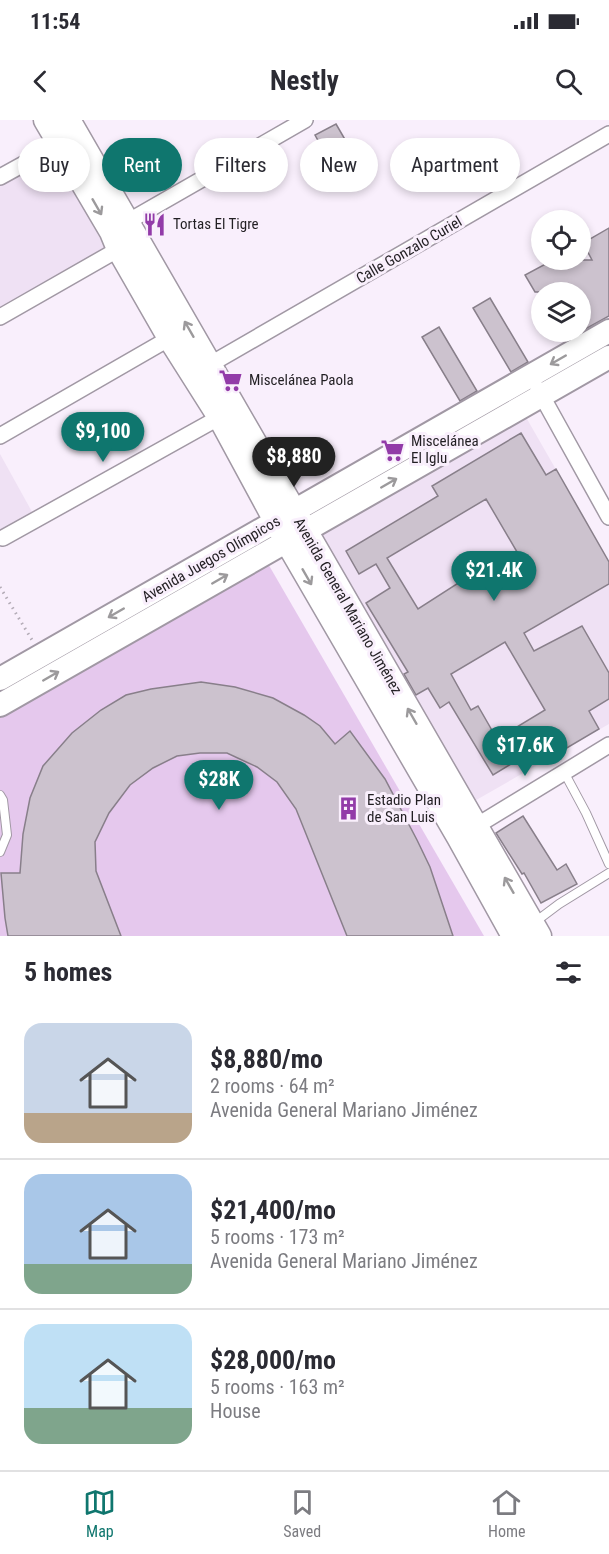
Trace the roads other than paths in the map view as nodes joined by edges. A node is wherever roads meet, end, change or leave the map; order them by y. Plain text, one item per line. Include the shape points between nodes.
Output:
1 (46, 120) edge
2 (68, 120) edge
3 (305, 120) edge
4 (609, 134) edge
5 (56, 138) edge
6 (18, 167) edge
7 (0, 177) edge
8 (90, 190) edge
9 (119, 234) junction
10 (0, 317) edge
11 (609, 331) edge
12 (170, 338) junction
13 (609, 357) edge
14 (210, 365) junction
15 (536, 386) junction
16 (220, 417) junction
17 (0, 436) edge
18 (609, 517) edge
19 (291, 526) junction
20 (3, 538) dead end
21 (0, 680) edge
22 (0, 705) edge
23 (609, 745) edge
24 (564, 772) junction
25 (0, 795) edge
26 (467, 832) junction
27 (0, 852) edge
28 (609, 864) edge
29 (609, 873) edge
30 (528, 932) edge

1 - 5 main road, Avenida General Mariano Jiménez
2 - 9 main road, Avenida General Mariano Jiménez
3 - 9 street
4 - 14 street, Calle Gonzalo Curiel
6 - 7 street
8 -> 9 main road, Avenida General Mariano Jiménez
9 - 10 street
9 - 12 main road, Avenida General Mariano Jiménez
14 -> 9 main road, Avenida General Mariano Jiménez
11 -> 15 street, Avenida Juegos Olímpicos
12 - 16 main road, Avenida General Mariano Jiménez
12 - 17 street
13 - 15 street, Avenida Juegos Olímpicos
14 - 19 main road, Avenida General Mariano Jiménez
15 - 18 street
15 - 19 street, Avenida Juegos Olímpicos
16 - 19 main road, Avenida General Mariano Jiménez
16 - 20 street
19 -> 21 street, Avenida Juegos Olímpicos
22 -> 19 street, Avenida Juegos Olímpicos
19 - 26 main road, Avenida General Mariano Jiménez
23 - 24 street
24 - 26 street
24 - 28 lane
25 - 27 lane via 7,835
26 - 30 main road, Avenida General Mariano Jiménez
29 - 30 lane via 560,904

